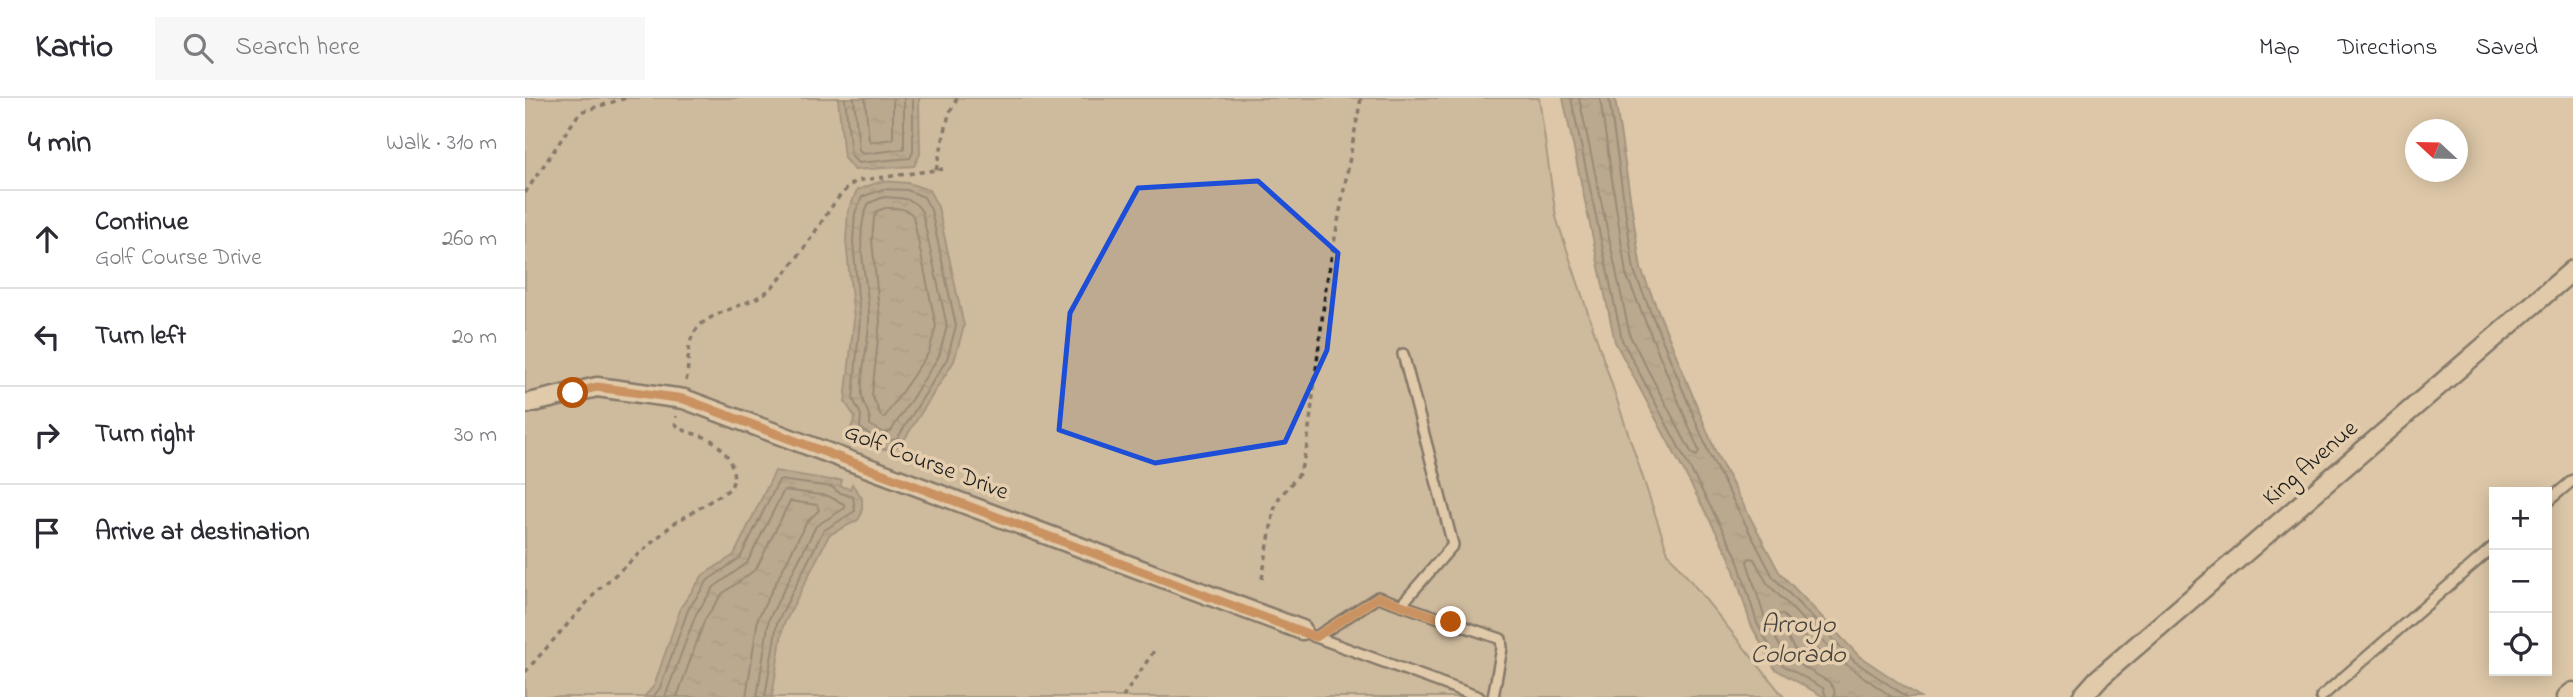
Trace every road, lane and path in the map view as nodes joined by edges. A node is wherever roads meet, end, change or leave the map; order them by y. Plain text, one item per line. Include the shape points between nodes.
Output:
1 (626, 98) edge
2 (957, 98) edge
3 (1361, 98) edge
4 (943, 169) dead end
5 (936, 170) junction
6 (525, 192) edge
7 (2573, 270) edge
8 (1403, 354) dead end
9 (681, 398) junction
10 (525, 404) edge
11 (2573, 480) edge
12 (2552, 498) edge
13 (2489, 550) edge
14 (1262, 579) dead end
15 (1401, 605) junction
16 (1309, 634) junction
17 (1156, 648) dead end
18 (525, 672) edge
19 (2573, 692) edge
20 (1123, 697) edge
21 (1479, 697) edge
22 (1493, 697) edge
23 (2082, 697) edge
24 (2321, 697) edge
25 (2567, 697) edge

1 - 6 path via 580,112
2 - 5 path
3 - 14 path via 1326,286 1307,446 1300,473 1274,510
4 - 5 path
5 - 9 path via 856,181 845,188 800,255 768,291 695,330
7 - 23 street, King Avenue
8 - 15 lane via 1453,545
9 - 10 street, Golf Course Drive via 597,387
9 - 16 street, Golf Course Drive
9 - 18 path via 675,423 714,442 734,473 734,482 673,524 599,589
11 - 12 lane
13 - 24 lane
15 - 16 lane via 1378,597
15 - 22 lane via 1501,639
16 - 21 lane
17 - 20 path
19 - 25 street

